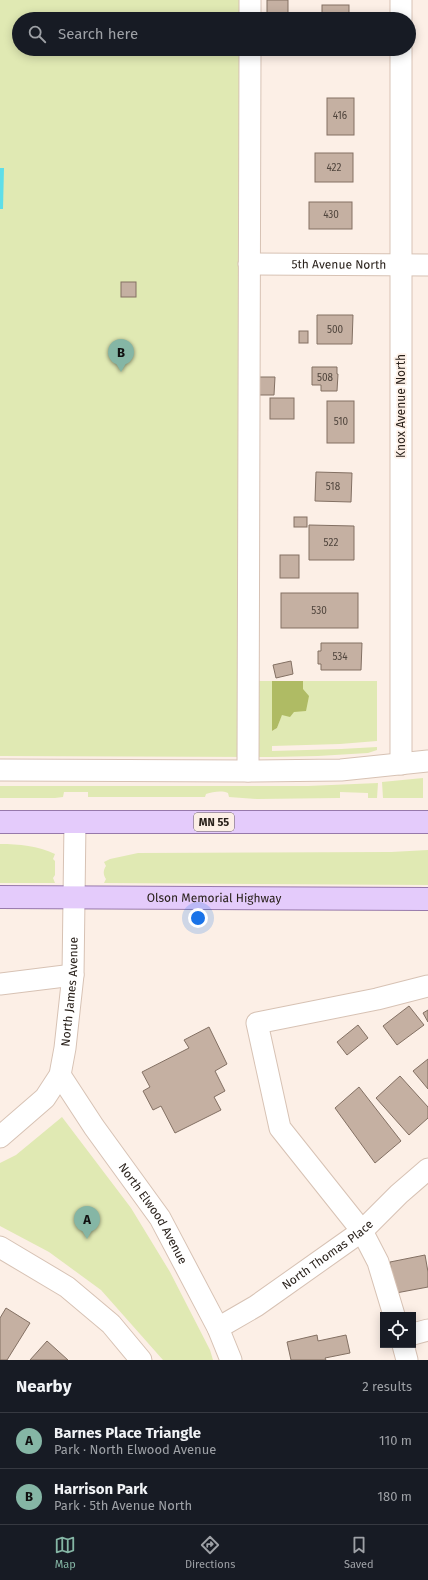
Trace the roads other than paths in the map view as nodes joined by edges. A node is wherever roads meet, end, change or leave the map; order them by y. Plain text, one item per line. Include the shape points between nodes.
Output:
1 (250, 0) edge
2 (401, 0) edge
3 (250, 12) edge
4 (401, 12) edge
5 (250, 56) edge
6 (401, 56) edge
7 (249, 264) junction
8 (401, 264) junction
9 (428, 265) edge
10 (428, 761) edge
11 (401, 764) junction
12 (0, 770) edge
13 (248, 771) junction
14 (0, 822) edge
15 (75, 822) junction
16 (428, 822) edge
17 (0, 897) edge
18 (74, 899) junction
19 (428, 899) edge
20 (73, 975) junction
21 (0, 984) edge
22 (428, 986) edge
23 (60, 1075) junction
24 (0, 1137) edge
25 (428, 1169) edge
26 (362, 1231) junction
27 (0, 1247) edge
28 (393, 1312) edge
29 (218, 1328) junction
30 (428, 1330) edge
31 (416, 1333) edge
32 (404, 1348) edge
33 (141, 1360) edge
34 (231, 1360) edge
35 (407, 1360) edge

1 - 3 street
2 - 4 street
5 - 7 street
6 - 8 street, Knox Avenue North
7 - 8 street, 5th Avenue North
7 - 13 street
8 - 9 street, 5th Avenue North
8 - 11 street, Knox Avenue North
10 - 11 street
11 - 13 street via 341,770
12 - 13 street
14 - 15 main road, MN 55
15 - 16 main road, MN 55
15 - 18 street, North James Avenue
17 - 18 main road, Olson Memorial Highway
18 - 19 main road, Olson Memorial Highway
18 - 20 street, North James Avenue
20 - 21 street
20 - 23 street, North James Avenue
22 - 26 street via 257,1023 280,1128
23 - 24 street, North James Avenue via 45,1098
23 - 29 street, North Elwood Avenue via 160,1218
25 - 26 street, North Thomas Place
26 - 28 street via 378,1262
26 - 29 street, North Thomas Place via 256,1306
27 - 33 street via 66,1286 111,1324
29 - 34 street, North Elwood Avenue
30 - 31 street
32 - 35 street

